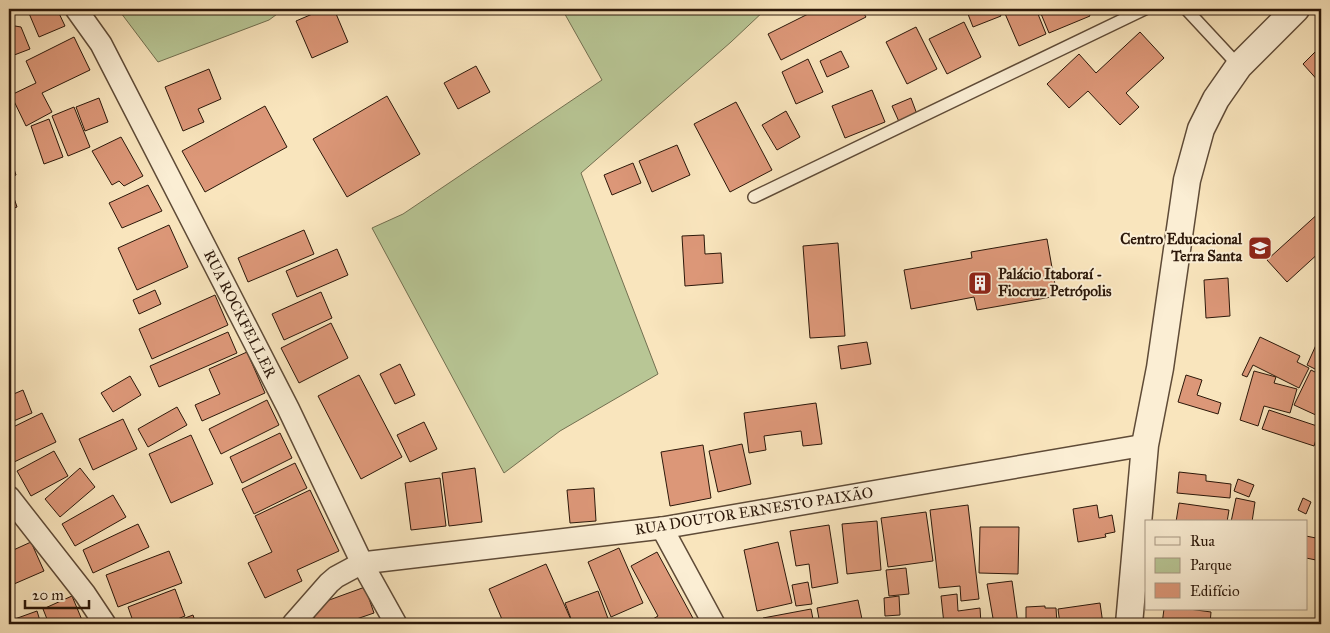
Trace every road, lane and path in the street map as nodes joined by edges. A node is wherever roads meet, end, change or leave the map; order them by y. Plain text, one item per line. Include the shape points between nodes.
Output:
1 (76, 9) edge
2 (1145, 9) edge
3 (1186, 9) edge
4 (1296, 9) edge
5 (1238, 66) junction
6 (754, 197) dead end
7 (1145, 445) junction
8 (9, 497) edge
9 (662, 528) junction
10 (362, 563) junction
11 (105, 624) edge
12 (293, 624) edge
13 (396, 624) edge
14 (714, 624) edge
15 (1129, 624) edge

1 - 10 street, RUA ROCKFELLER via 101,44 127,93 288,408
2 - 6 lane
3 - 5 lane
4 - 5 street
5 - 7 street via 1200,129 1187,180 1160,368
7 - 9 street, RUA DOUTOR ERNESTO PAIXÃO
7 - 15 street
8 - 11 street
9 - 10 street, RUA DOUTOR ERNESTO PAIXÃO
9 - 14 street
10 - 12 street via 329,583
10 - 13 street, RUA ROCKFELLER

